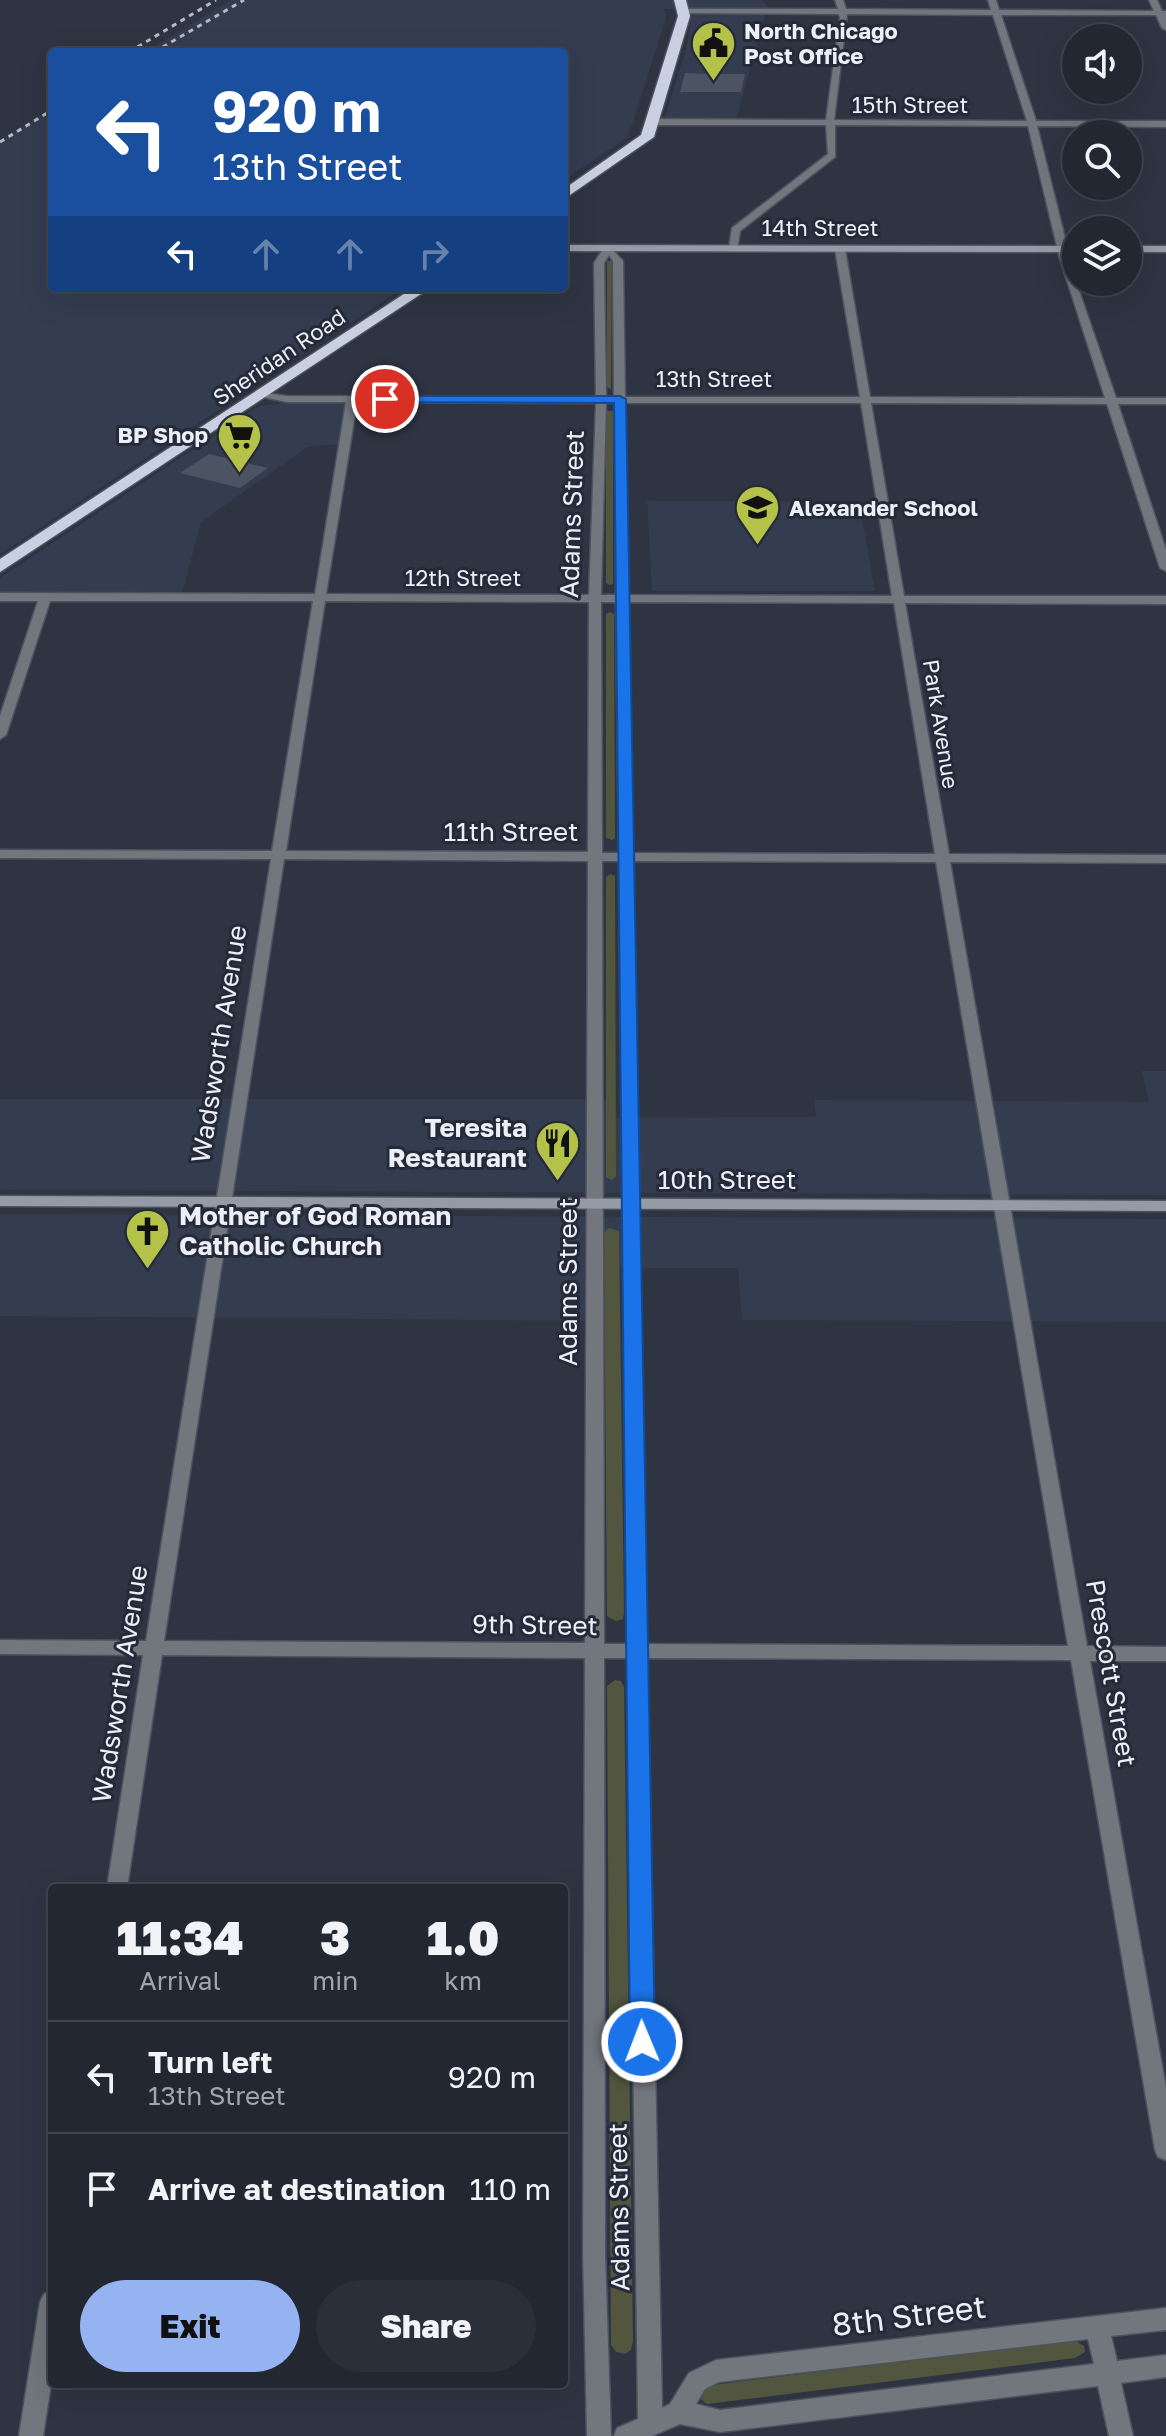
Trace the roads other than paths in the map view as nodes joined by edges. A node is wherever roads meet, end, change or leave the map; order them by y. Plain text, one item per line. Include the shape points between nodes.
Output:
1 (839, 0) edge
2 (992, 0) edge
3 (1153, 0) edge
4 (682, 6) edge
5 (844, 12) junction
6 (997, 13) junction
7 (1163, 13) edge
8 (1166, 28) edge
9 (653, 122) junction
10 (831, 123) junction
11 (1032, 123) junction
12 (1166, 124) edge
13 (568, 192) edge
14 (1062, 245) edge
15 (568, 248) edge
16 (608, 248) junction
17 (734, 248) junction
18 (840, 249) junction
19 (1062, 249) edge
20 (1142, 249) edge
21 (1166, 249) edge
22 (417, 292) edge
23 (1078, 296) edge
24 (262, 394) junction
25 (352, 399) junction
26 (601, 399) junction
27 (620, 399) junction
28 (866, 400) junction
29 (1112, 401) junction
30 (1166, 401) edge
31 (0, 567) edge
32 (1166, 568) edge
33 (0, 597) edge
34 (45, 597) junction
35 (320, 597) junction
36 (596, 599) junction
37 (622, 599) junction
38 (900, 600) junction
39 (1166, 600) edge
40 (0, 735) edge
41 (0, 854) edge
42 (278, 855) junction
43 (595, 857) junction
44 (625, 857) junction
45 (943, 858) junction
46 (1166, 859) edge
47 (0, 1201) edge
48 (223, 1202) junction
49 (594, 1203) junction
50 (629, 1203) junction
51 (1001, 1205) junction
52 (1166, 1206) edge
53 (0, 1647) edge
54 (154, 1648) junction
55 (594, 1652) junction
56 (636, 1652) junction
57 (1080, 1653) junction
58 (1166, 1654) edge
59 (118, 1884) edge
60 (1166, 2150) edge
61 (1166, 2319) edge
62 (1097, 2325) junction
63 (48, 2328) edge
64 (1166, 2366) edge
65 (1109, 2372) junction
66 (679, 2412) junction
67 (650, 2425) junction
68 (31, 2436) edge
69 (599, 2436) edge
70 (626, 2436) edge
71 (1121, 2436) edge

1 - 5 street
2 - 6 street
3 - 7 street
4 - 5 street
4 - 9 highway
5 - 6 street
5 - 10 street
6 - 7 street
6 - 11 street
7 - 8 street
9 - 10 street, 15th Street
9 - 13 highway via 643,142
10 - 11 street, 15th Street
10 - 17 street via 829,160 735,230
11 - 12 street, 15th Street
11 - 14 street
15 - 16 street, 14th Street
16 - 17 street, 14th Street
16 - 26 street, Adams Street via 599,263
16 - 27 street, Adams Street via 618,261
17 - 18 street, 14th Street
18 - 19 street, 14th Street
18 - 28 street, Park Avenue
20 - 21 street
22 - 24 highway, Sheridan Road
23 - 29 street
24 - 25 street, 13th Street
24 - 31 highway, Sheridan Road
25 - 26 street, 13th Street
25 - 35 street, Wadsworth Avenue
26 - 27 street, 13th Street
26 - 36 street, Adams Street
27 - 28 street, 13th Street
27 - 37 street, Adams Street
28 - 29 street, 13th Street
28 - 38 street, Park Avenue
29 - 30 street, 13th Street
29 - 32 street
33 - 34 street, 12th Street
34 - 35 street, 12th Street
34 - 40 street
35 - 36 street, 12th Street
35 - 42 street, Wadsworth Avenue
36 - 37 street, 12th Street
36 - 43 street, Adams Street
37 - 38 street, 12th Street
37 - 44 street, Adams Street
38 - 39 street, 12th Street
38 - 45 street, Park Avenue
41 - 42 street, 11th Street
42 - 43 street, 11th Street
42 - 48 street, Wadsworth Avenue
43 - 44 street, 11th Street
43 - 49 street, Adams Street
44 - 45 street, 11th Street
44 - 50 street, Adams Street
45 - 46 street, 11th Street
45 - 51 street, Park Avenue
47 - 48 street, 10th Street
48 - 49 street, 10th Street
48 - 54 street, Wadsworth Avenue
49 - 50 street, 10th Street
49 - 55 street, Adams Street
50 - 51 street, 10th Street
50 - 56 street, Adams Street
51 - 52 street, 10th Street
51 - 57 street, Prescott Street
53 - 54 street, 9th Street
54 - 55 street, 9th Street
54 - 59 street, Wadsworth Avenue
55 - 56 street, 9th Street
55 - 69 street, Adams Street
56 - 57 street, 9th Street
56 - 67 street, Adams Street
57 - 58 street, 9th Street
57 - 60 street, Prescott Street
61 - 62 street, 8th Street
62 - 65 street
62 - 66 street, 8th Street via 716,2371 697,2381
63 - 68 street
64 - 65 street
65 - 66 street via 720,2421
65 - 71 street
66 - 67 street
67 - 70 street

